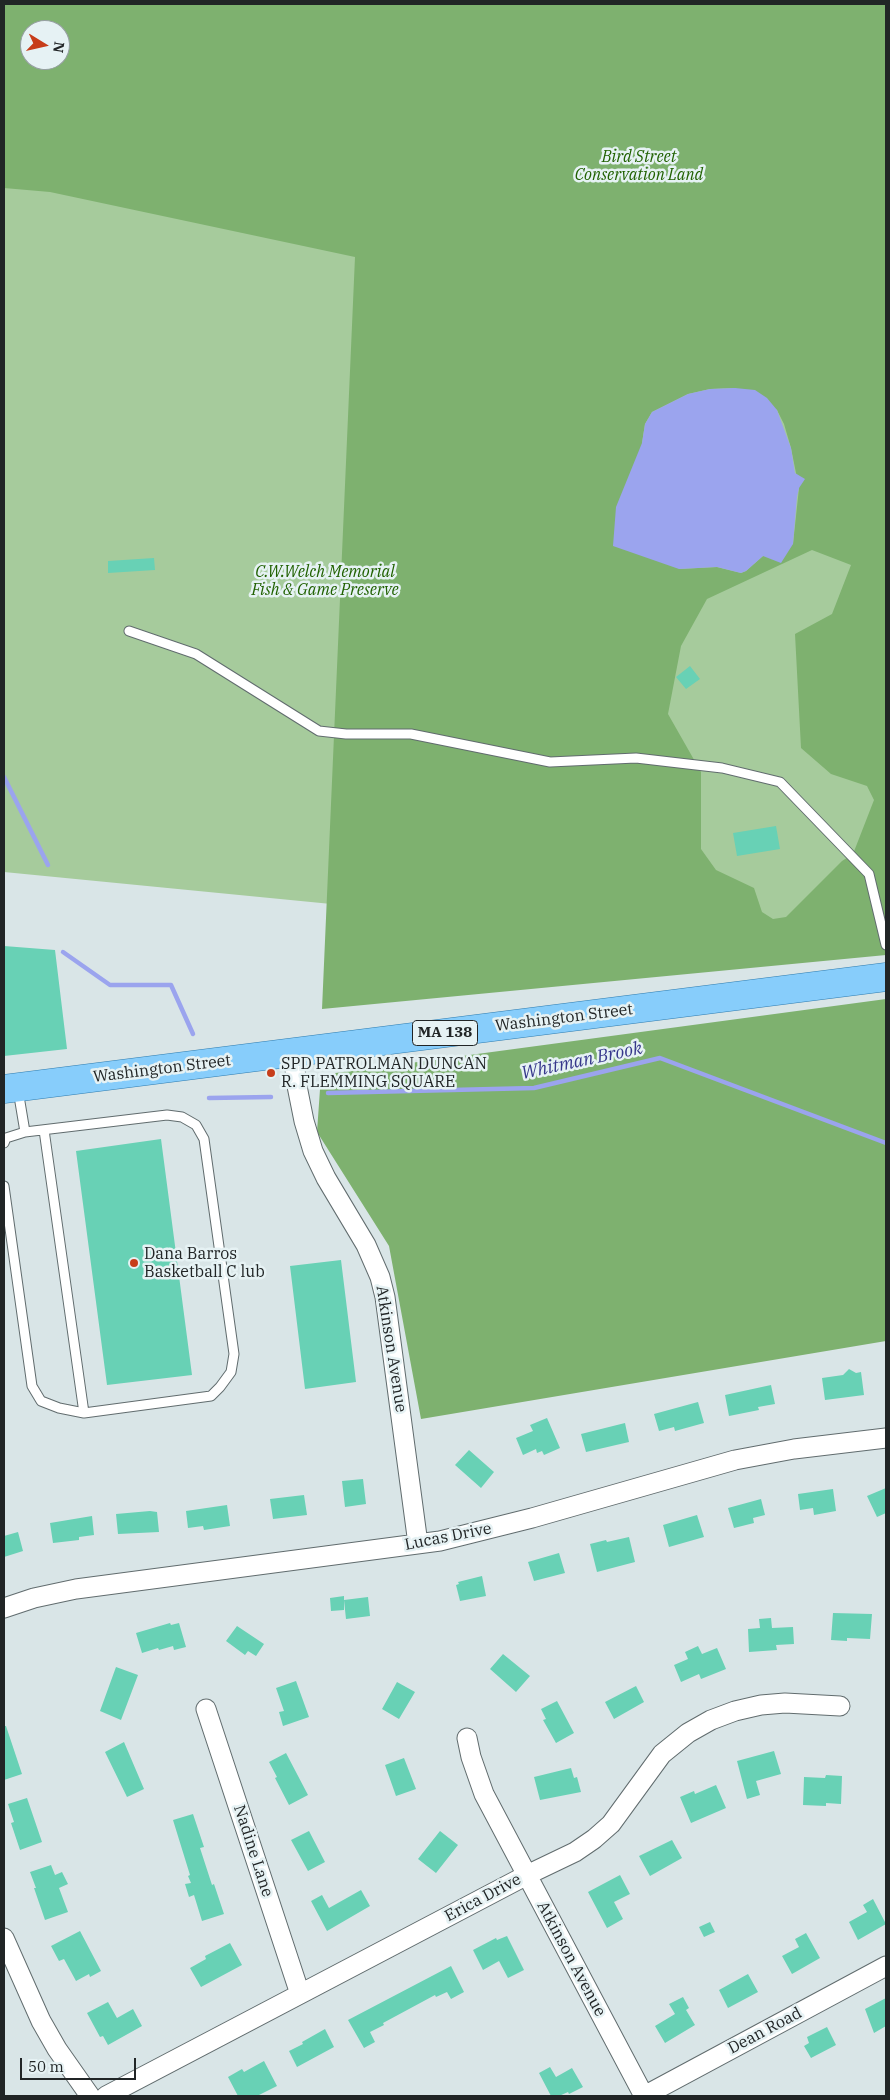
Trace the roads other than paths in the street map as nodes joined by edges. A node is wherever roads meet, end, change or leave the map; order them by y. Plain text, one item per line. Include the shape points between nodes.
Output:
1 (129, 631) dead end
2 (886, 945) edge
3 (886, 977) edge
4 (294, 1053) junction
5 (11, 1088) edge
6 (44, 1130) junction
7 (25, 1132) junction
8 (4, 1143) edge
9 (4, 1186) edge
10 (84, 1413) junction
11 (886, 1438) edge
12 (418, 1544) junction
13 (4, 1608) edge
14 (840, 1706) dead end
15 (206, 1709) dead end
16 (467, 1738) dead end
17 (526, 1875) junction
18 (4, 1938) edge
19 (886, 1966) edge
20 (300, 1994) junction
21 (90, 2096) edge
22 (106, 2096) edge
23 (644, 2096) edge

1 - 2 lane via 196,654 319,731 411,734 550,762 636,758 722,768 780,782 868,874
3 - 4 main road, Washington Street / MA 138
4 - 5 main road, Washington Street / MA 138
4 - 12 street, Atkinson Avenue via 297,1086 313,1151 366,1244 380,1277
5 - 7 lane
6 - 7 lane
6 - 10 lane
6 - 10 lane via 167,1115 182,1117 196,1126 204,1138 234,1354 231,1372 211,1396
7 - 8 lane via 6,1138
9 - 10 lane via 32,1386 41,1400
11 - 12 street, Lucas Drive via 735,1460 483,1531
12 - 13 street, Lucas Drive via 76,1589
14 - 17 street, Erica Drive via 761,1705 736,1711 696,1729 662,1754 610,1824 594,1839 575,1852
15 - 20 street, Nadine Lane
16 - 17 street, Atkinson Avenue via 484,1794
17 - 20 street, Erica Drive
17 - 23 street, Atkinson Avenue
18 - 21 street via 41,2021
19 - 23 street, Dean Road
20 - 22 street, Erica Drive

